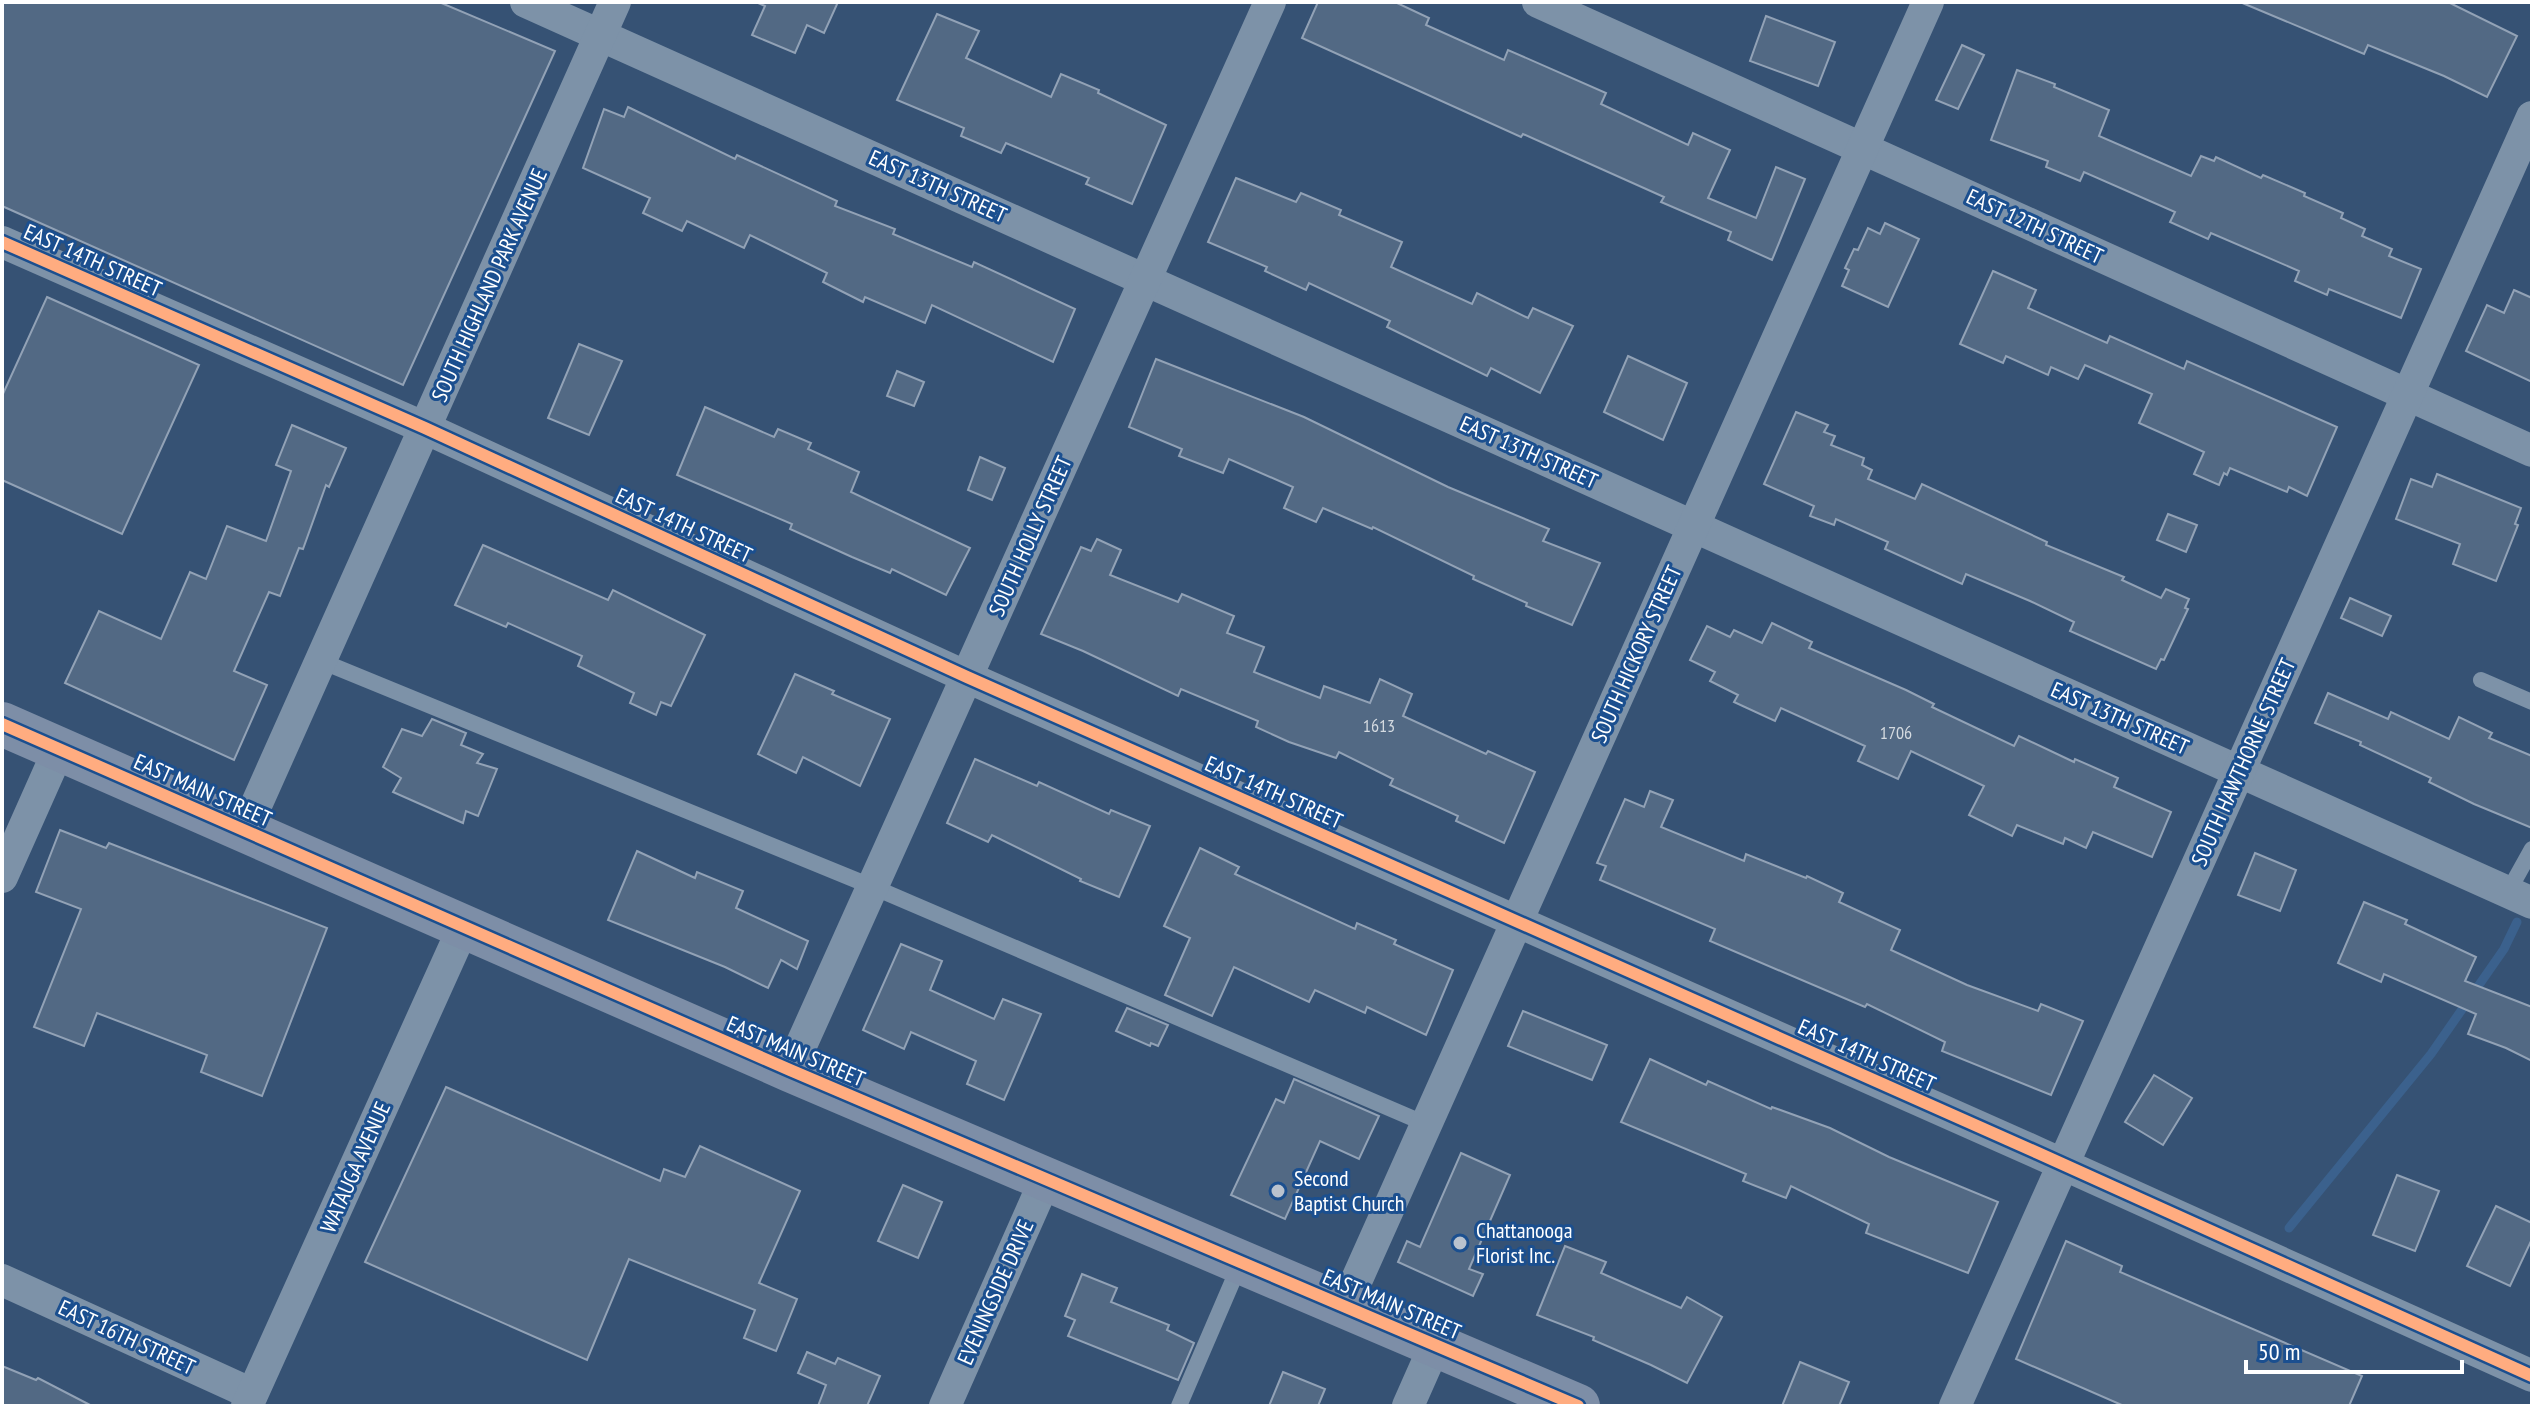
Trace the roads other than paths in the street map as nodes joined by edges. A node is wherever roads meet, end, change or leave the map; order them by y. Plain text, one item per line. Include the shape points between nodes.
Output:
1 (526, 2) edge
2 (615, 2) edge
3 (1270, 2) edge
4 (1538, 2) edge
5 (1928, 2) edge
6 (600, 34) junction
7 (2532, 117) edge
8 (1863, 147) junction
9 (2, 242) edge
10 (1146, 279) junction
11 (2407, 396) junction
12 (425, 428) junction
13 (2532, 451) edge
14 (1693, 526) junction
15 (321, 661) junction
16 (967, 677) junction
17 (2481, 680) dead end
18 (2532, 702) edge
19 (2, 724) edge
20 (59, 749) junction
21 (2239, 771) junction
22 (245, 830) junction
23 (2532, 849) edge
24 (2, 877) edge
25 (873, 887) junction
26 (2520, 898) edge
27 (1517, 921) junction
28 (463, 928) junction
29 (790, 1070) junction
30 (1426, 1124) junction
31 (2063, 1164) junction
32 (1046, 1178) junction
33 (1242, 1261) junction
34 (2, 1280) edge
35 (1345, 1306) junction
36 (1435, 1345) junction
37 (2532, 1376) edge
38 (249, 1400) edge
39 (945, 1406) edge
40 (1179, 1406) edge
41 (1408, 1406) edge
42 (1578, 1406) edge
43 (1955, 1406) edge

1 - 6 street, EAST 13TH STREET
2 - 6 street, SOUTH HIGHLAND PARK AVENUE
3 - 10 street, SOUTH HOLLY STREET
4 - 8 street, EAST 12TH STREET
5 - 8 street, SOUTH HICKORY STREET
6 - 10 street, EAST 13TH STREET
6 - 12 street, SOUTH HIGHLAND PARK AVENUE
7 - 11 street, SOUTH HAWTHORNE STREET
8 - 11 street, EAST 12TH STREET
8 - 14 street, SOUTH HICKORY STREET
9 - 12 street, EAST 14TH STREET
10 - 14 street, EAST 13TH STREET
10 - 16 street, SOUTH HOLLY STREET
11 - 13 street, EAST 12TH STREET
11 - 21 street, SOUTH HAWTHORNE STREET
12 - 15 street, SOUTH HIGHLAND PARK AVENUE
12 - 16 street, EAST 14TH STREET
14 - 21 street, EAST 13TH STREET
14 - 27 street, SOUTH HICKORY STREET
15 - 22 street, SOUTH HIGHLAND PARK AVENUE
15 - 25 lane
16 - 25 street, SOUTH HOLLY STREET
16 - 27 street, EAST 14TH STREET
17 - 18 lane
19 - 20 main road, EAST MAIN STREET
20 - 22 main road, EAST MAIN STREET
20 - 24 street
21 - 26 street, EAST 13TH STREET
21 - 31 street, SOUTH HAWTHORNE STREET
22 - 28 main road, EAST MAIN STREET
23 - 26 lane
25 - 29 street, SOUTH HOLLY STREET
25 - 30 lane
27 - 30 street, SOUTH HICKORY STREET
27 - 31 street, EAST 14TH STREET
28 - 29 main road, EAST MAIN STREET
28 - 38 street, WATAUGA AVENUE
29 - 32 main road, EAST MAIN STREET
30 - 35 street, SOUTH HICKORY STREET
31 - 37 street, EAST 14TH STREET
31 - 43 street, SOUTH HAWTHORNE STREET
32 - 33 main road, EAST MAIN STREET
32 - 39 street, EVENINGSIDE DRIVE
33 - 35 main road, EAST MAIN STREET
33 - 40 lane
34 - 38 street, EAST 16TH STREET
35 - 36 main road, EAST MAIN STREET
36 - 41 street
36 - 42 main road, EAST MAIN STREET

